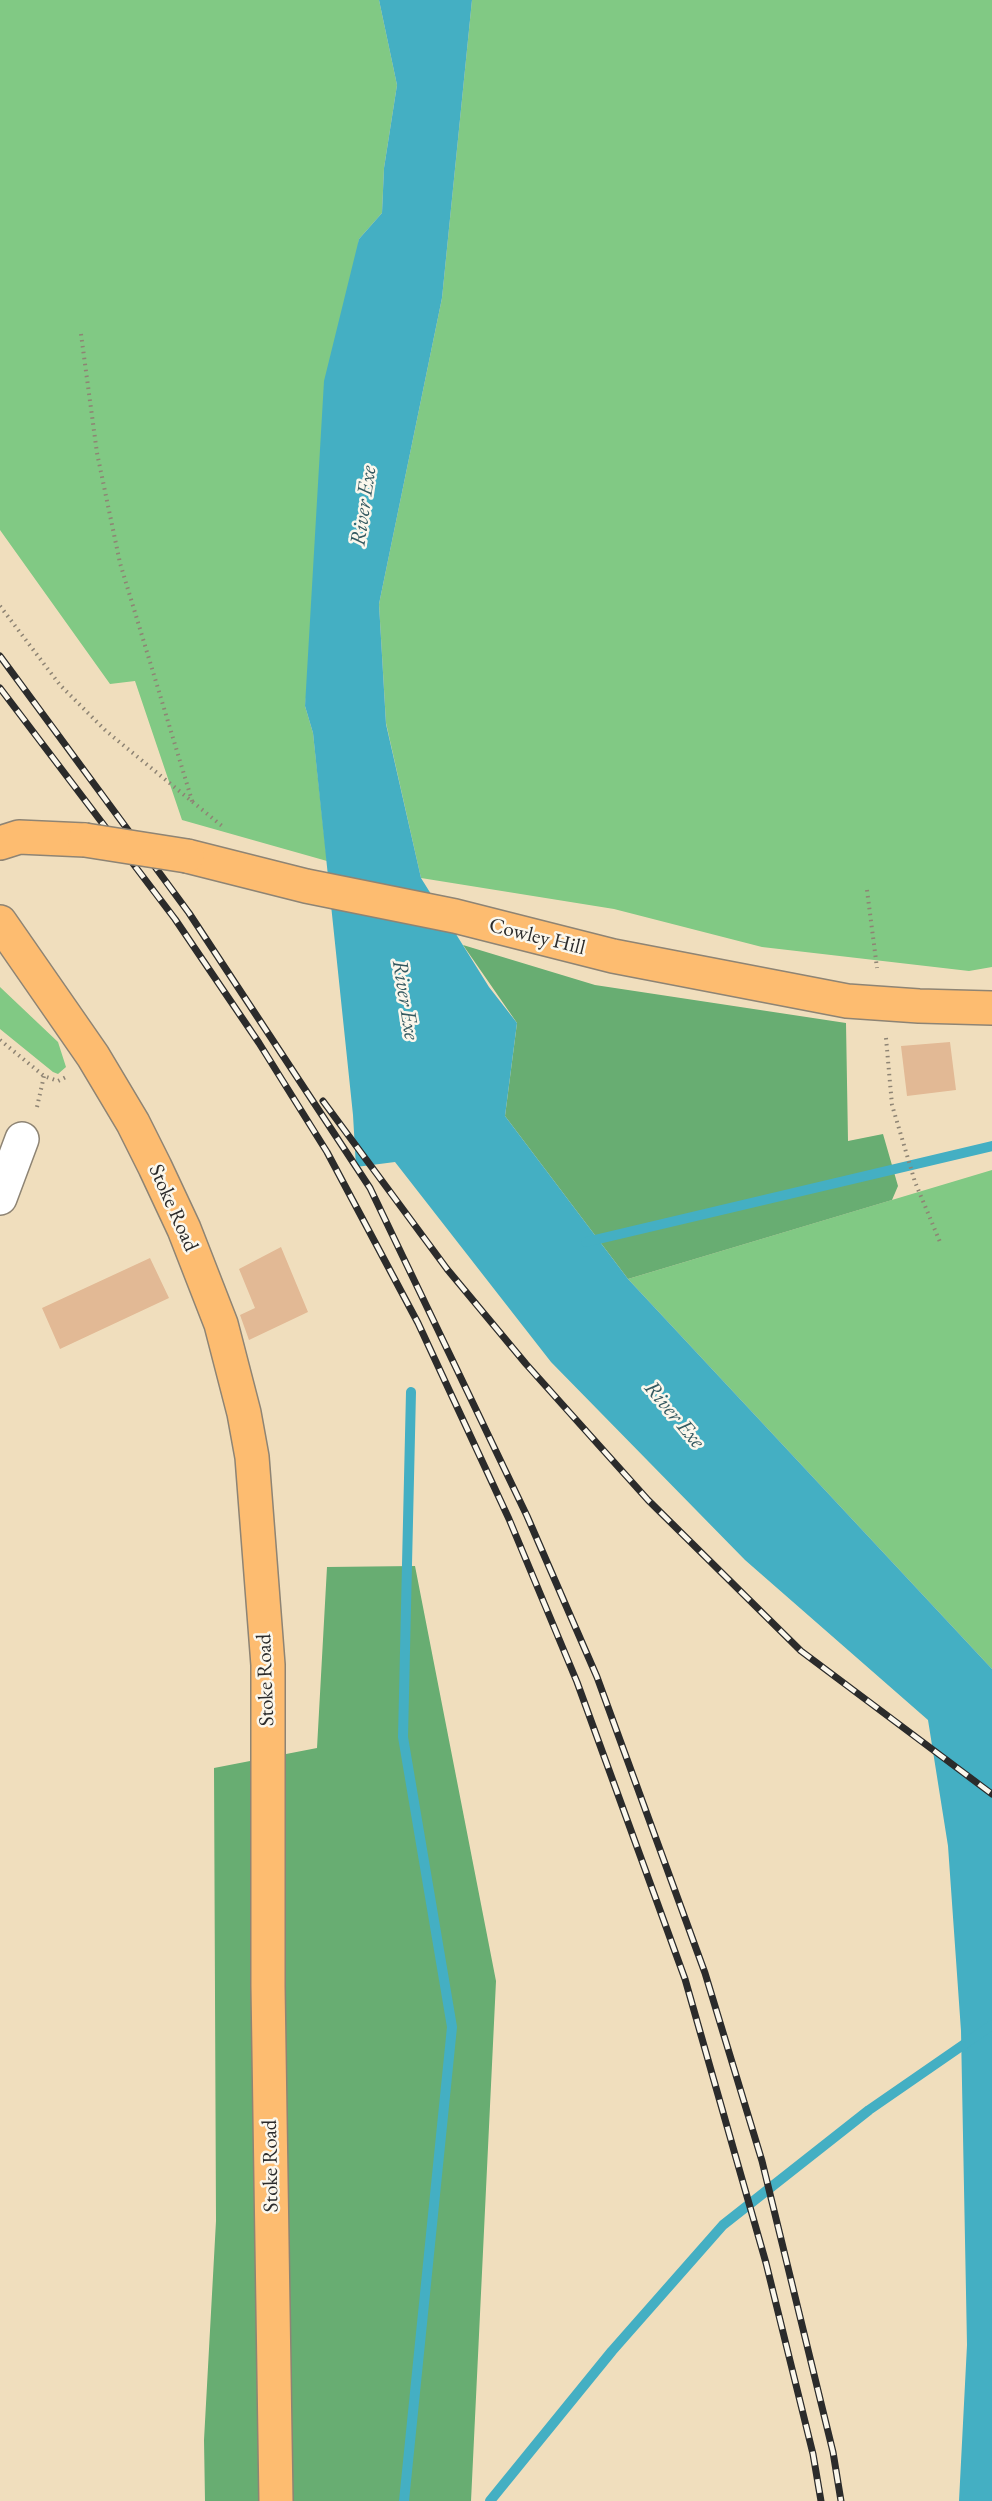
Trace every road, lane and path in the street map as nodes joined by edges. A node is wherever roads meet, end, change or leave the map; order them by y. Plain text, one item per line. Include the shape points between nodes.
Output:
1 (81, 334) dead end
2 (0, 606) edge
3 (0, 843) edge
4 (867, 891) dead end
5 (0, 921) edge
6 (884, 1004) junction
7 (992, 1008) edge
8 (0, 1040) edge
9 (93, 1056) junction
10 (22, 1139) dead end
11 (0, 1198) edge
12 (940, 1242) dead end
13 (276, 2501) edge

1 - 2 path via 97,453 120,563 193,804 106,731 60,685
3 - 6 main road, Cowley Hill, bridge via 19,837 85,840 187,856 614,956 848,1001
4 - 6 path
5 - 9 main road, Stoke Road
6 - 7 main road, Cowley Hill
6 - 12 path via 892,1105 915,1182
8 - 9 path via 44,1076 58,1081
9 - 13 main road, Stoke Road via 142,1140 199,1266 237,1380 252,1457 268,1665 268,1986
10 - 11 street

